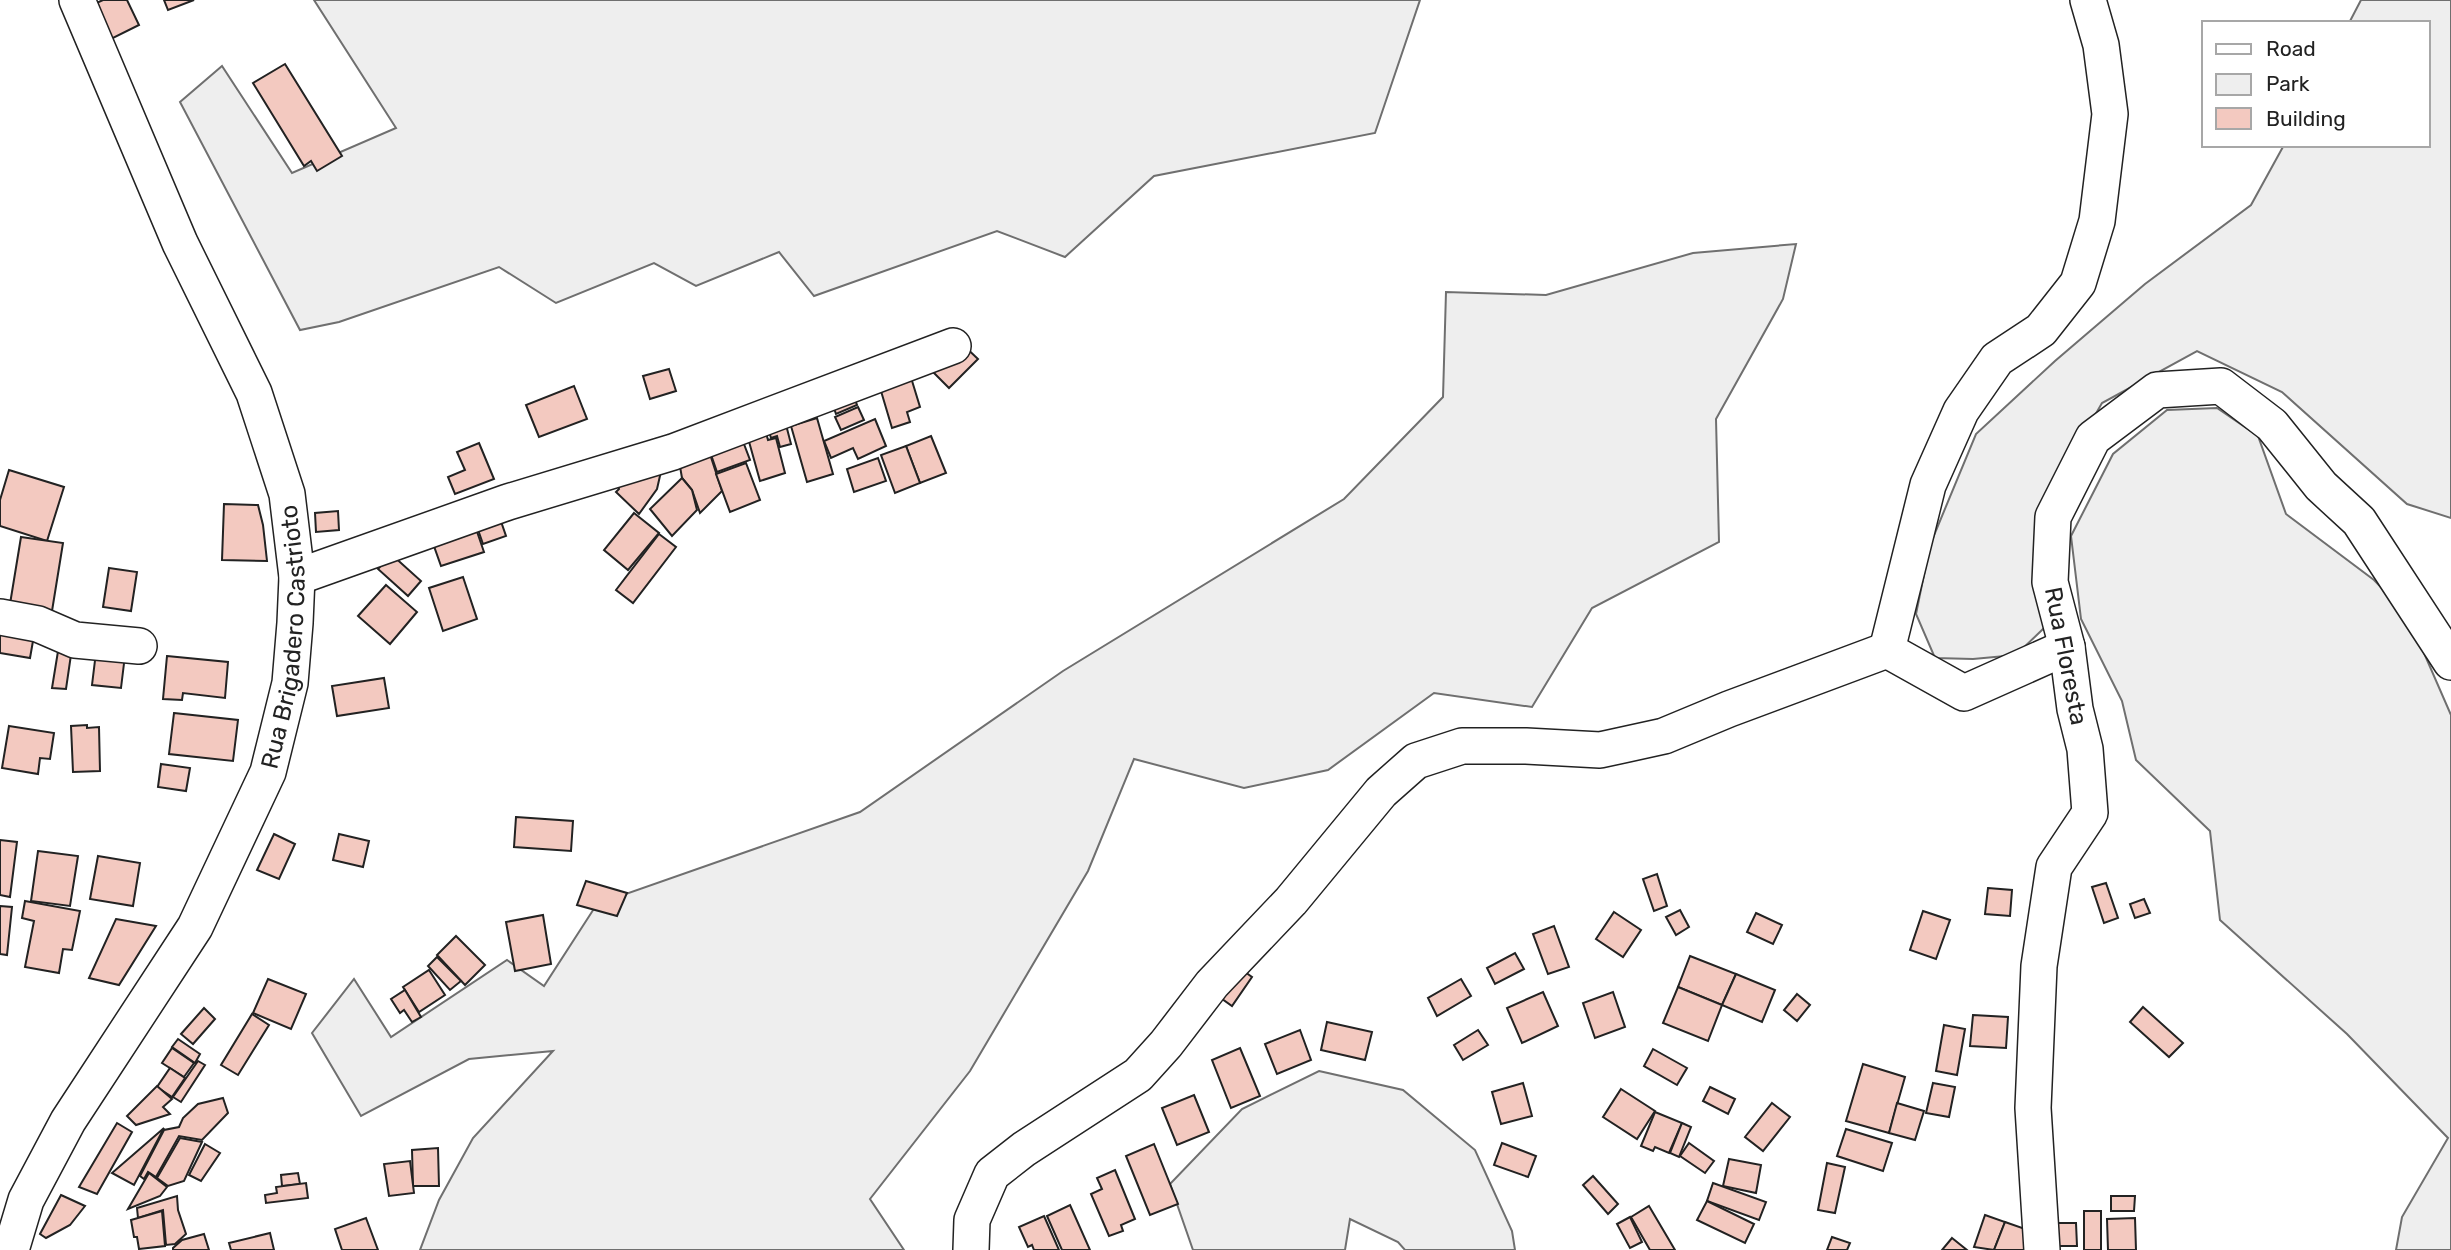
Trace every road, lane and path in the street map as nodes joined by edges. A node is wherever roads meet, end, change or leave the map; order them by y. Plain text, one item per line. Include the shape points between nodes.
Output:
1 (76, 0) edge
2 (2088, 0) edge
3 (953, 346) dead end
4 (297, 577) junction
5 (0, 617) edge
6 (139, 646) dead end
7 (2067, 647) junction
8 (1887, 650) junction
9 (2451, 662) edge
10 (11, 1250) edge
11 (971, 1250) edge
12 (2042, 1250) edge

1 - 4 street, Rua Brigadero Castrioto via 180,243 254,393 287,494
2 - 8 street via 2101,45 2110,114 2097,221 2078,283 2041,330 1997,359 1961,411 1928,485
3 - 4 street via 673,452 508,502
4 - 10 street, Rua Brigadero Castrioto via 290,683 268,772 195,927 68,1121 26,1200
5 - 6 street via 75,640
7 - 8 street via 1964,693
7 - 9 street, Rua Floresta via 2050,582 2053,517 2093,438 2157,390 2221,386 2272,425 2321,486 2359,521
7 - 12 street, Rua Floresta via 2085,749 2090,813 2054,867 2039,966 2034,1108
8 - 11 street via 1664,736 1600,750 1462,746 1416,761 1381,792 1138,1075 992,1174 972,1220

